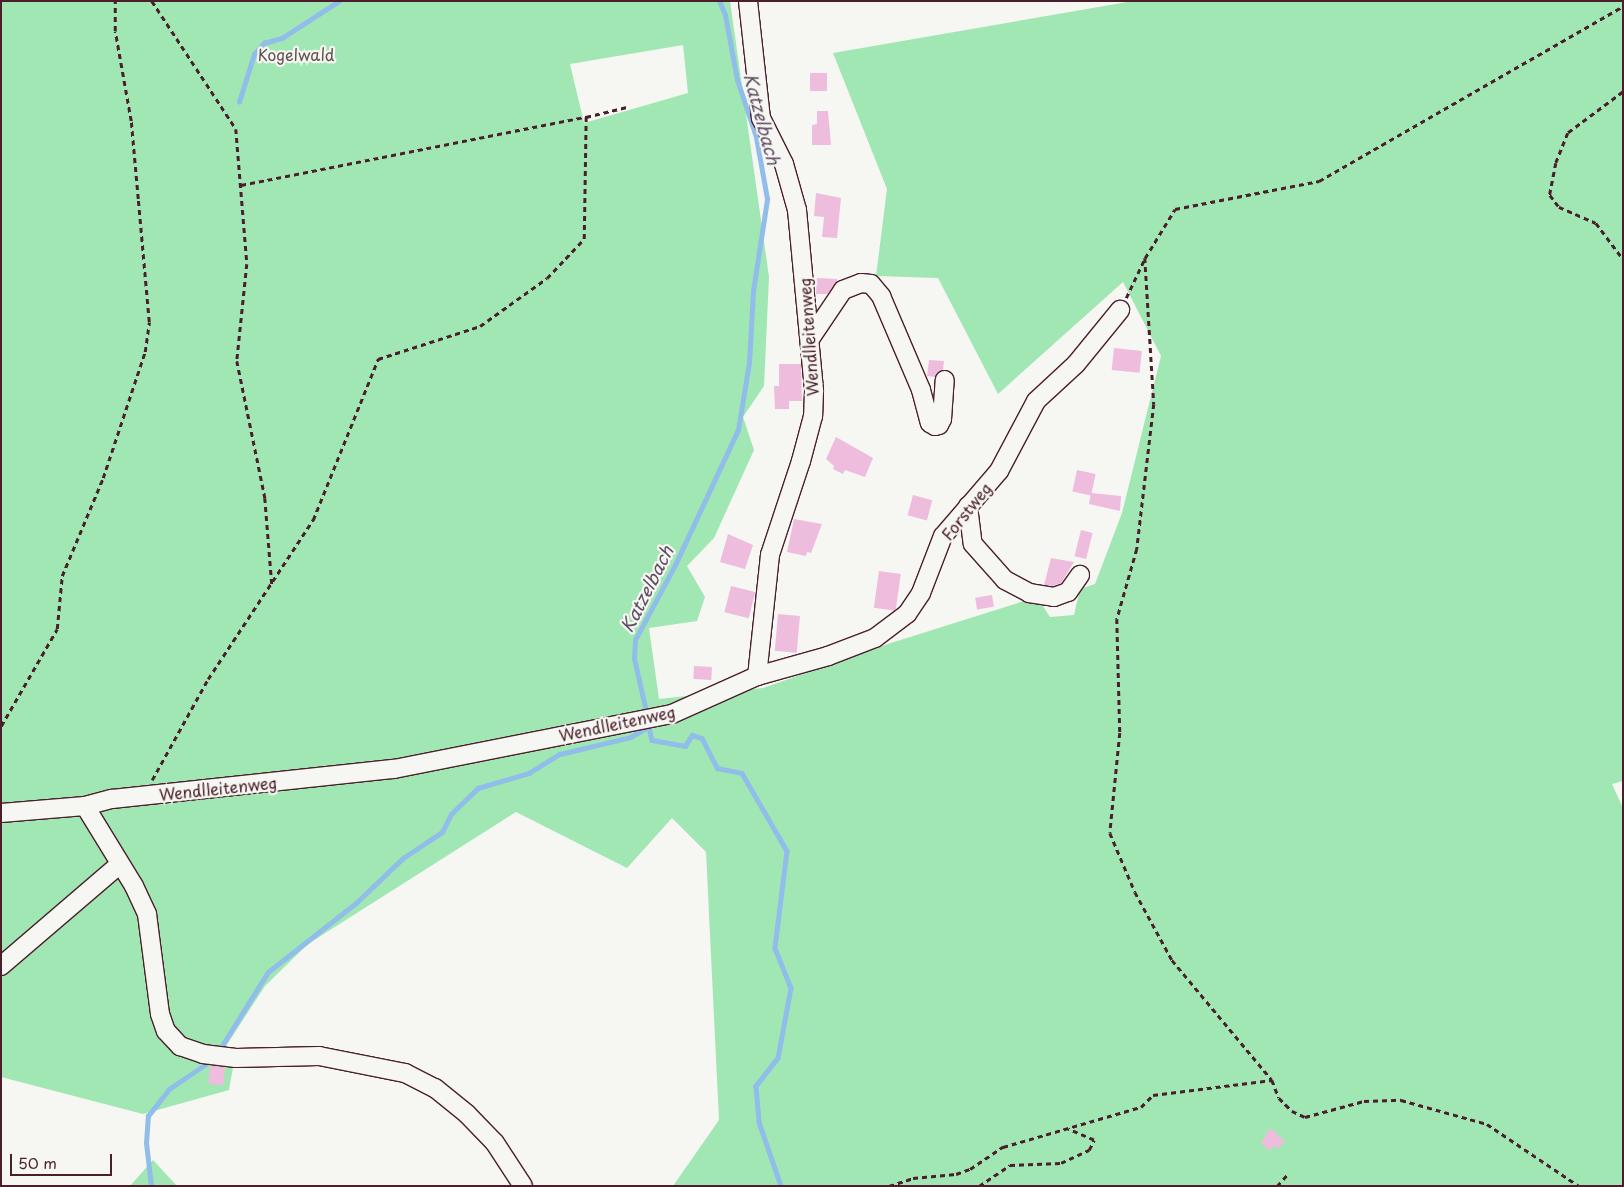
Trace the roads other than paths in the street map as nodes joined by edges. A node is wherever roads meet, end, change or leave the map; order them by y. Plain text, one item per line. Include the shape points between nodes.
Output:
1 (748, 1) edge
2 (1120, 310) road end
3 (810, 339) junction
4 (945, 380) dead end
5 (968, 506) junction
6 (1080, 575) dead end
7 (756, 676) junction
8 (85, 806) junction
9 (1, 813) edge
10 (119, 865) junction
11 (1, 966) edge
12 (523, 1186) edge

1 - 3 street, Wendlleitenweg via 761,118 793,190
2 - 5 street, Forstweg via 1076,364 1036,401 999,471
3 - 4 street via 843,290 861,282 871,284 881,296 921,390 930,423 935,426 940,425 942,419
3 - 7 street, Wendlleitenweg via 812,416 770,555
5 - 6 street via 973,544 1005,580 1029,592 1054,597 1068,592
5 - 7 street, Forstweg via 943,536 921,593 907,614 890,630 828,656
7 - 8 street, Wendlleitenweg via 672,714 394,769 142,796
8 - 9 street, Wendlleitenweg
8 - 10 street
10 - 11 street
10 - 12 street via 134,886 147,914 160,1014 166,1031 180,1046 203,1054 236,1058 319,1056 373,1064 405,1073 435,1088 467,1114 496,1143

